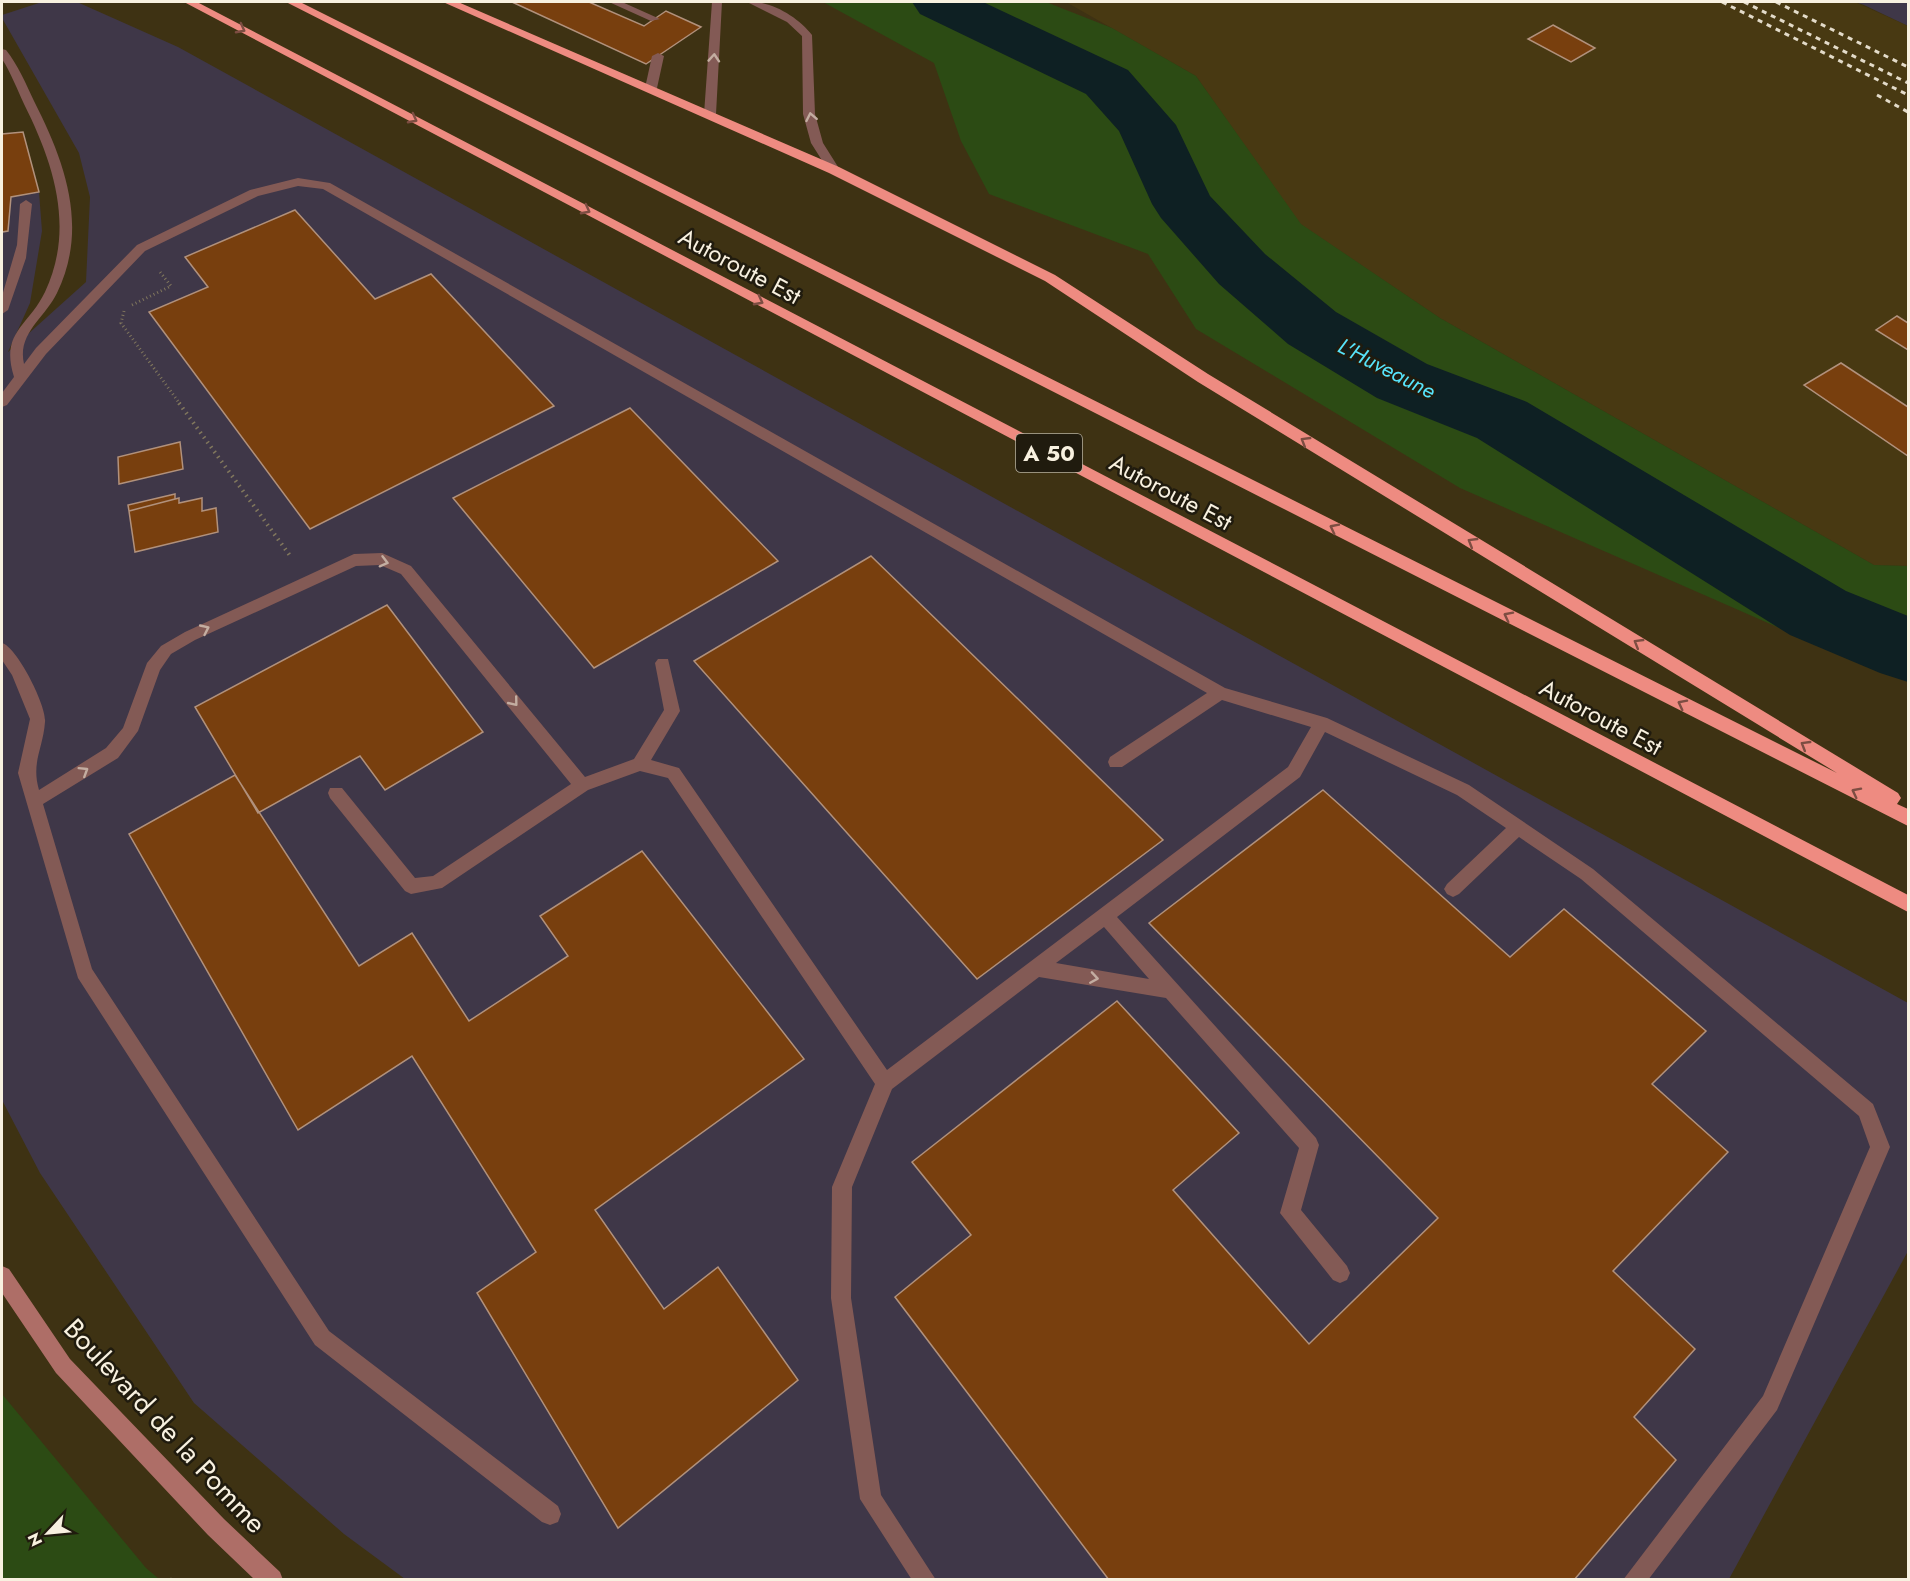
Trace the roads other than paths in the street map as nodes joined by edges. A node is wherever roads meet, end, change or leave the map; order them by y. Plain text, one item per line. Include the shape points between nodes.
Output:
1 (189, 2) edge
2 (292, 2) edge
3 (449, 2) edge
4 (614, 2) edge
5 (717, 2) edge
6 (752, 2) edge
7 (655, 19) dead end
8 (2, 52) edge
9 (658, 56) dead end
10 (651, 88) junction
11 (710, 114) junction
12 (834, 170) junction
13 (26, 204) dead end
14 (2, 310) edge
15 (20, 376) junction
16 (2, 402) edge
17 (2, 649) edge
18 (663, 663) dead end
19 (1220, 693) junction
20 (1321, 723) junction
21 (1116, 762) dead end
22 (640, 764) junction
23 (582, 785) junction
24 (336, 793) dead end
25 (34, 801) junction
26 (1908, 808) edge
27 (1908, 818) edge
28 (1519, 827) junction
29 (1453, 889) dead end
30 (1908, 904) edge
31 (1105, 916) junction
32 (1036, 968) junction
33 (1168, 990) junction
34 (885, 1083) junction
35 (1340, 1273) dead end
36 (2, 1276) edge
37 (550, 1514) dead end
38 (272, 1580) edge
39 (925, 1580) edge
40 (1634, 1580) edge

1 -> 30 highway, Autoroute Est / A 50
27 -> 2 highway, Autoroute Est / A 50
3 - 10 highway
4 - 7 lane
11 -> 5 lane
12 -> 6 lane via 817,143 809,114 807,35 791,20
8 - 15 lane via 48,140 66,197 66,232 50,294 18,338 14,357
9 - 10 lane
10 - 11 highway
11 - 12 highway
26 -> 12 highway via 1203,378 1050,278
13 - 14 lane via 27,229 13,285
15 - 16 lane
15 - 19 lane via 141,248 254,193 298,182 326,186
17 - 25 lane via 19,672 38,720 26,773
18 - 22 lane via 672,711
19 - 20 lane
19 - 21 lane
20 - 28 lane via 1463,790
20 - 31 lane via 1294,772
22 - 23 lane
22 - 34 lane via 672,773
23 - 24 lane via 436,883 411,886
25 -> 23 lane via 112,753 130,731 153,667 166,650 354,560 382,559 406,570
25 - 37 lane via 84,972 322,1338
28 - 29 lane
28 - 40 lane via 1587,874 1866,1110 1880,1147 1770,1403
31 - 32 lane
31 - 33 lane
32 -> 33 lane
32 - 34 lane
33 - 35 lane via 1309,1145 1290,1214
34 - 39 lane via 842,1187 841,1298 871,1498
36 - 38 main road, Boulevard de la Pomme via 63,1366 216,1527

